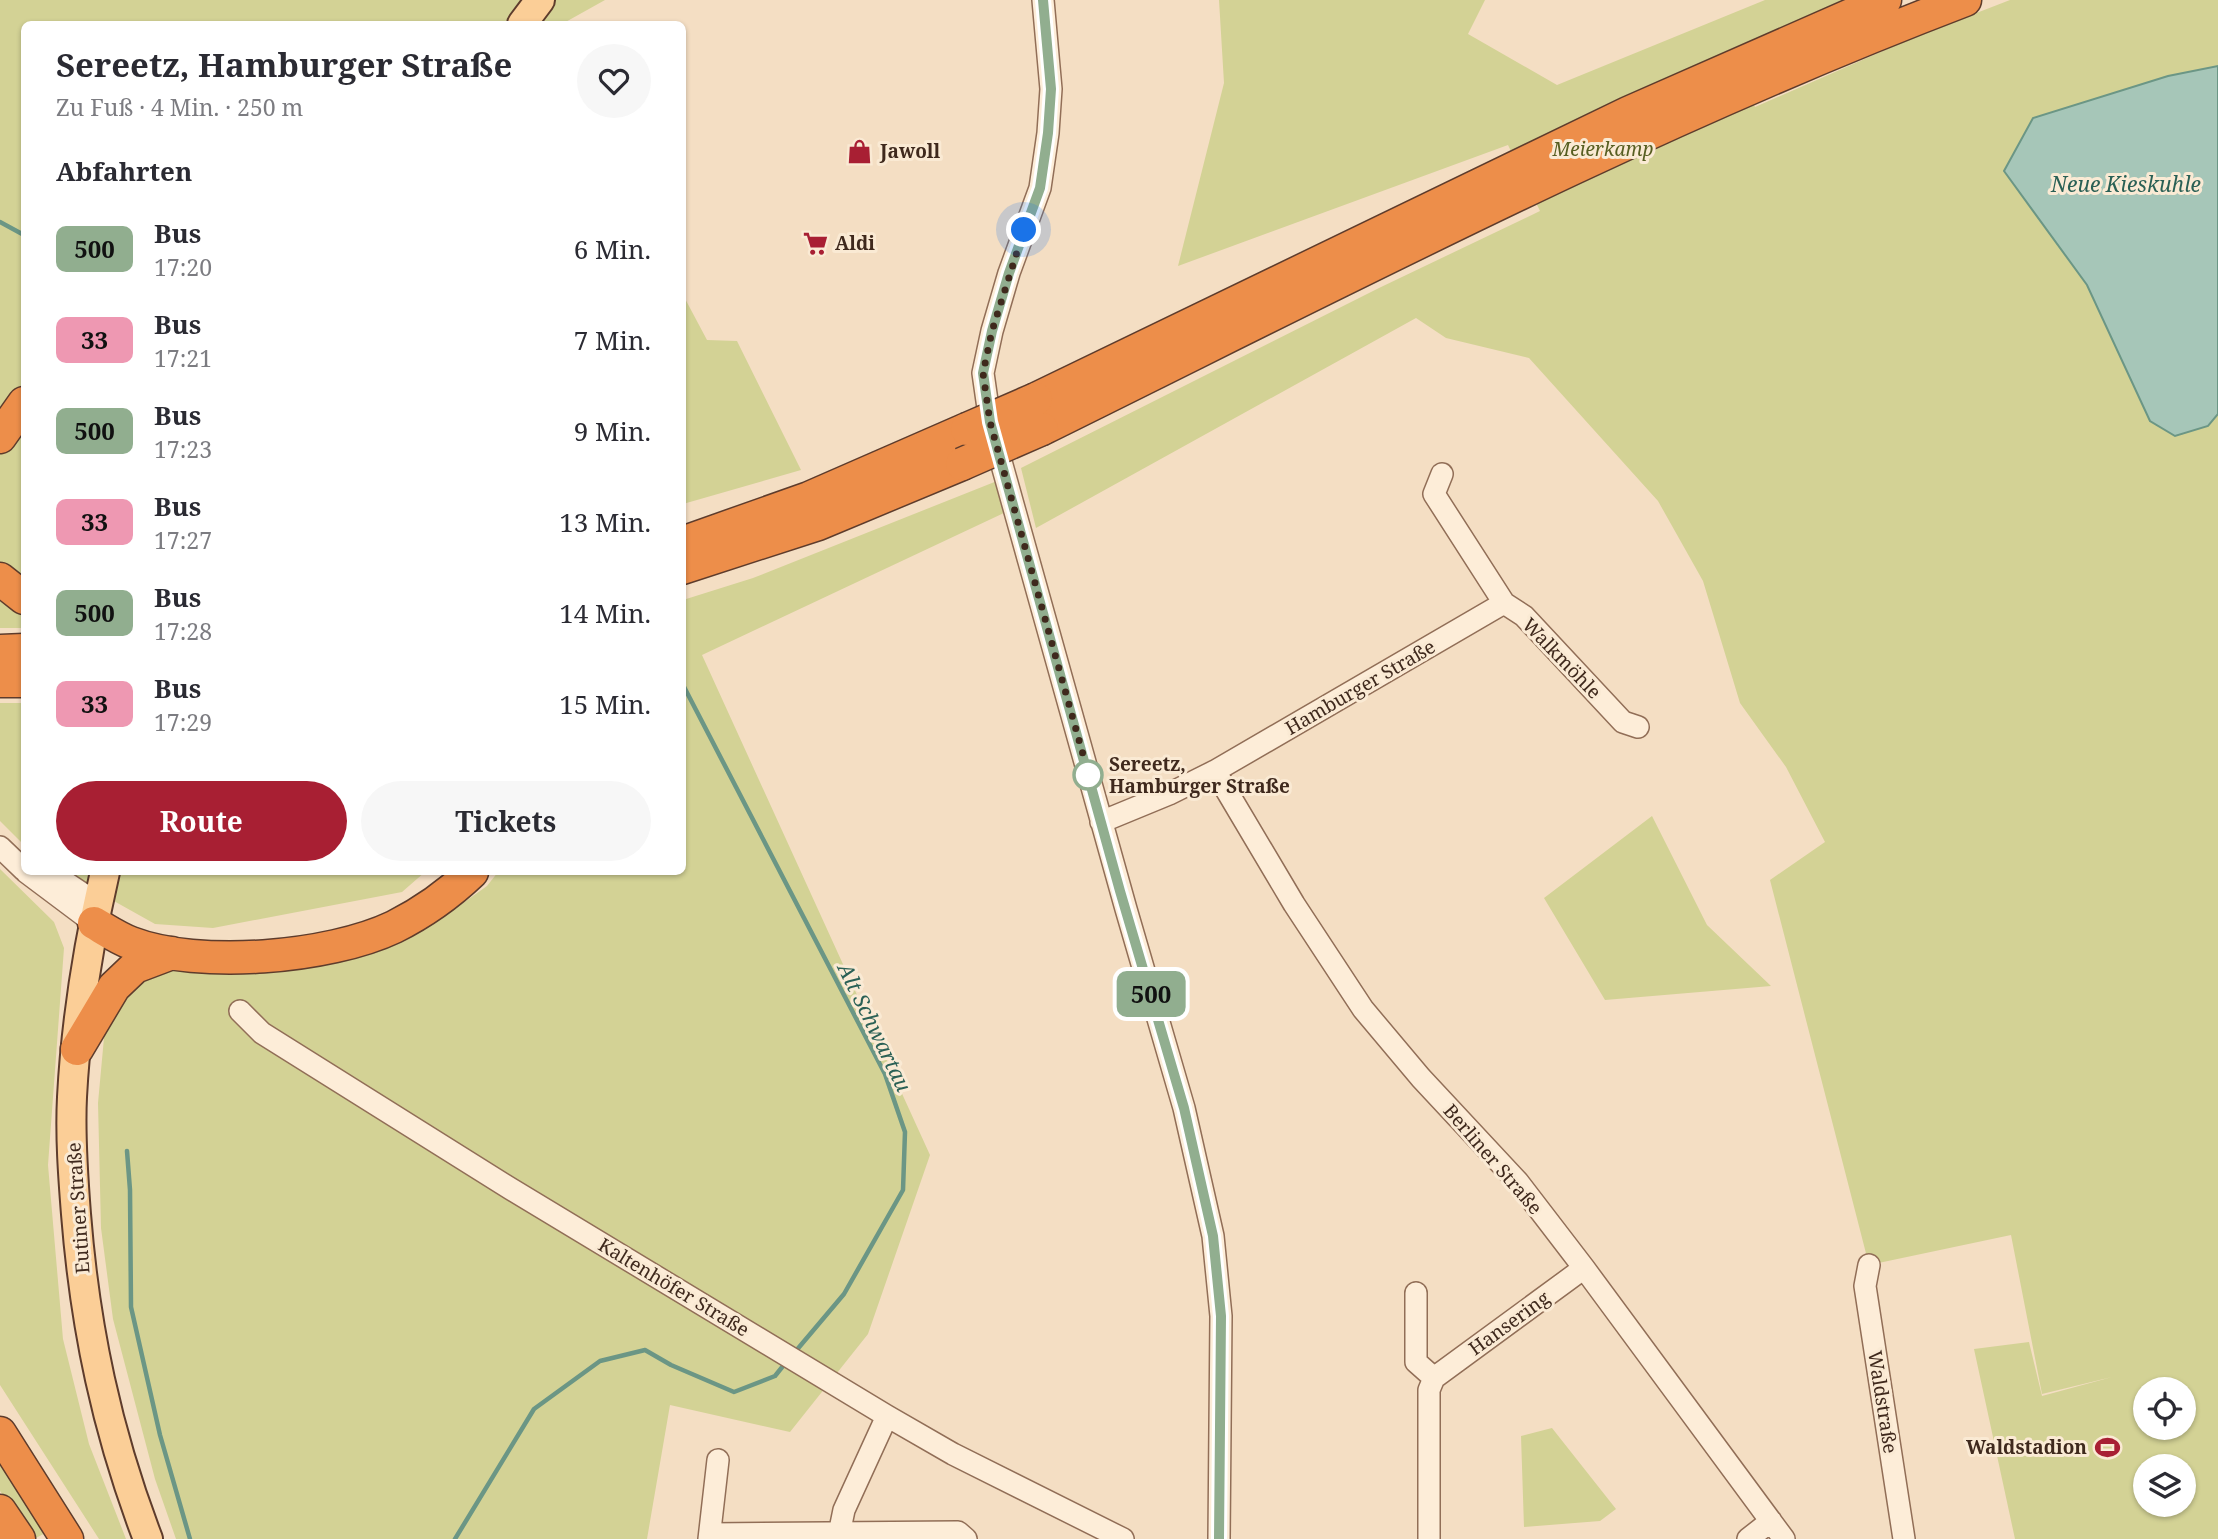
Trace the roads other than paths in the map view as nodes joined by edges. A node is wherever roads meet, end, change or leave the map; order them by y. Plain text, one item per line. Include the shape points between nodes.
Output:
1 (540, 0) edge
2 (1043, 0) edge
3 (1885, 0) edge
4 (1965, 0) edge
5 (524, 21) edge
6 (21, 392) edge
7 (21, 406) edge
8 (1039, 414) junction
9 (0, 421) edge
10 (0, 437) edge
11 (1442, 474) dead end
12 (686, 542) edge
13 (686, 567) edge
14 (0, 579) edge
15 (21, 596) edge
16 (1504, 603) junction
17 (21, 650) edge
18 (0, 651) edge
19 (0, 681) edge
20 (21, 681) edge
21 (1638, 727) dead end
22 (1215, 771) junction
23 (1101, 822) junction
24 (0, 839) edge
25 (20, 857) edge
26 (44, 875) edge
27 (53, 875) edge
28 (103, 875) edge
29 (448, 875) edge
30 (469, 875) edge
31 (96, 913) junction
32 (172, 953) junction
33 (240, 1011) dead end
34 (77, 1049) junction
35 (1868, 1265) dead end
36 (1584, 1268) junction
37 (1416, 1293) dead end
38 (1434, 1378) junction
39 (887, 1416) junction
40 (0, 1433) edge
41 (718, 1460) dead end
42 (0, 1511) edge
43 (1771, 1521) junction
44 (710, 1536) edge
45 (838, 1536) edge
46 (19, 1539) edge
47 (66, 1539) edge
48 (148, 1539) edge
49 (966, 1539) edge
50 (1123, 1539) edge
51 (1219, 1539) edge
52 (1429, 1539) edge
53 (1748, 1539) edge
54 (1784, 1539) edge
55 (1904, 1539) edge

1 - 5 main road
2 - 23 street via 1051,89 1040,188 1009,273 983,373 990,422
3 - 8 highway via 1628,113
4 - 8 highway via 1635,139 1325,288
6 - 9 highway
7 - 10 highway
8 - 12 highway, bridge via 967,429 809,498
8 - 13 highway, bridge via 962,464 818,524
11 - 16 street, Walkmöhle via 1434,494
14 - 15 highway
16 - 21 street, Walkmöhle via 1524,616 1623,722
16 - 22 street, Hamburger Straße
17 - 18 highway
19 - 20 highway
22 - 23 street, Hamburger Straße
22 - 36 street, Berliner Straße via 1363,1009 1420,1078 1518,1182
23 - 51 street via 1184,1108 1213,1236 1221,1316
24 - 25 street
26 - 31 street
27 - 31 street
28 - 31 main road, Eutiner Straße
29 - 31 highway via 387,916 340,933 232,947 161,935
30 - 32 highway via 394,926 344,945 252,956
31 - 32 highway via 131,943
31 - 34 main road, Eutiner Straße
32 - 34 highway via 135,967 114,987
33 - 39 street, Kaltenhöfer Straße via 262,1033 511,1189
34 - 48 main road, Eutiner Straße via 72,1098 74,1182 88,1327 105,1409
35 - 55 street, Waldstraße via 1865,1286
36 - 38 street, Hansering
36 - 43 street, Berliner Straße
37 - 38 street via 1416,1362
38 - 52 street via 1429,1390
39 - 45 street via 844,1510
39 - 50 street, Kaltenhöfer Straße
40 - 47 highway
41 - 44 street
42 - 46 highway
43 - 53 street
43 - 54 street, Berliner Straße
44 - 45 street
45 - 49 street via 958,1532

